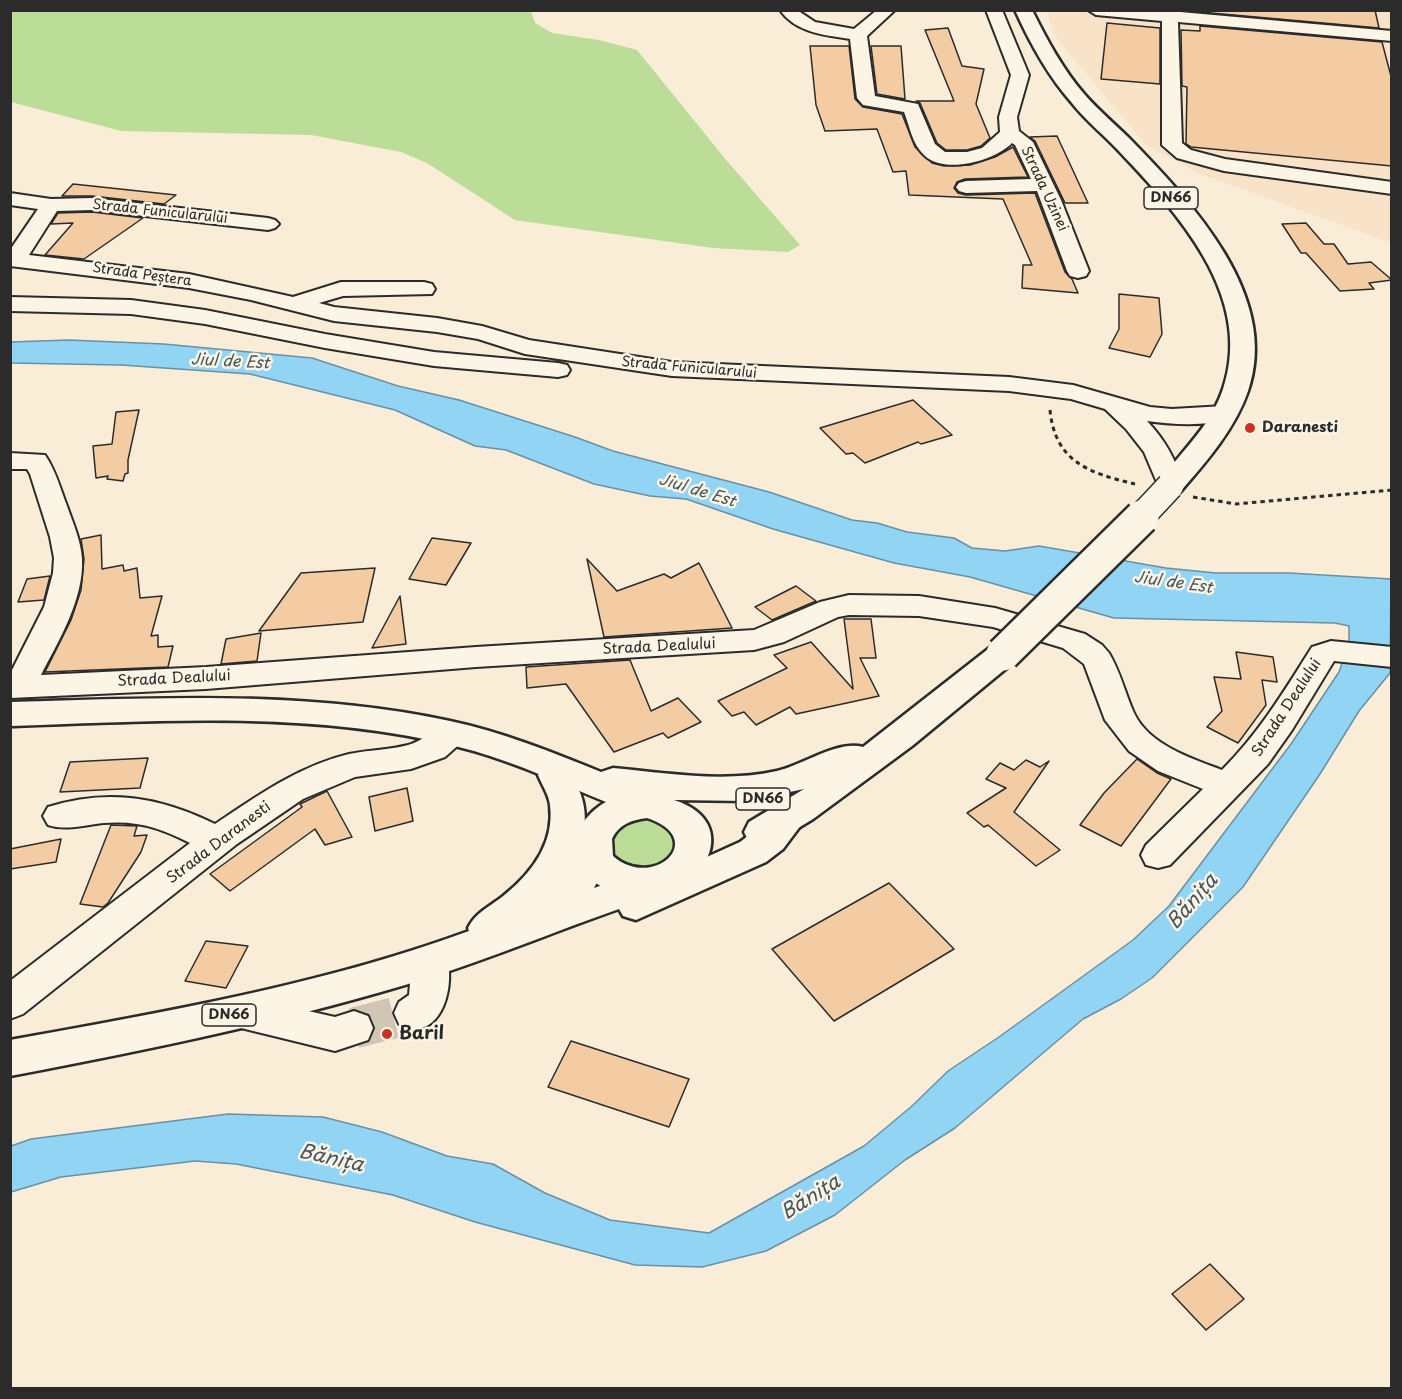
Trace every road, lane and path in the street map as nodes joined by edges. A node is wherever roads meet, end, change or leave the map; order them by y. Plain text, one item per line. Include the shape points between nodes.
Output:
1 (788, 10) edge
2 (887, 10) edge
3 (994, 10) edge
4 (1023, 10) edge
5 (1096, 10) edge
6 (1170, 17) junction
7 (858, 35) junction
8 (1392, 36) edge
9 (1010, 133) junction
10 (1042, 185) junction
11 (966, 187) dead end
12 (1392, 188) edge
13 (10, 199) edge
14 (51, 205) junction
15 (268, 224) dead end
16 (13, 259) edge
17 (1078, 271) dead end
18 (424, 289) dead end
19 (282, 302) junction
20 (10, 304) edge
21 (672, 369) junction
22 (1111, 403) junction
23 (1224, 414) junction
24 (10, 461) edge
25 (1176, 479) junction
26 (1392, 657) edge
27 (13, 696) edge
28 (906, 732) junction
29 (452, 733) junction
30 (858, 769) junction
31 (559, 771) junction
32 (1228, 785) junction
33 (655, 806) junction
34 (60, 816) dead end
35 (789, 817) junction
36 (217, 841) junction
37 (595, 842) junction
38 (1158, 855) dead end
39 (668, 876) junction
40 (525, 926) junction
41 (446, 956) junction
42 (10, 1003) edge
43 (241, 1012) junction
44 (413, 1012) tunnel mouth
45 (354, 1028) tunnel mouth
46 (10, 1058) edge

1 - 7 street via 790,16 811,26
2 - 7 street
3 - 9 street, Strada Uzinei via 1020,75 1008,117
4 - 23 main road, DN66 via 1068,87 1150,172 1209,246 1229,279 1238,303 1244,349 1240,376
5 - 6 street
6 - 8 street
6 - 12 street via 1172,145 1184,154 1224,165
7 - 9 street via 866,98 911,108 917,128 934,155 973,157 989,152
9 - 10 street, Strada Uzinei via 1023,142
10 - 11 street
10 - 17 street, Strada Uzinei via 1052,200
13 - 14 street, Strada Funicularului
14 - 15 street, Strada Funicularului via 92,204
14 - 16 street
16 - 19 street, Strada Peștera via 189,281 252,292
18 - 19 street via 341,289
19 - 21 street, Strada Funicularului via 344,315 437,325 482,333 525,347
20 - 21 street via 101,305 168,311 434,359 614,373 653,374
21 - 22 street, Strada Funicularului via 1009,384 1050,388
22 - 23 street, Strada Funicularului via 1172,417
22 - 25 street via 1140,426
23 - 25 main road, DN66
24 - 27 street via 36,461 68,557 68,579 61,601
25 - 28 main road, DN66, bridge via 1120,540 1002,654
26 - 32 street, Strada Dealului via 1331,651 1318,658 1281,722
27 - 29 main road, Strada Dealului via 182,710 292,712
27 - 32 street, Strada Dealului via 476,657 721,644 772,635 830,609 849,605 919,606 995,618 1074,641 1098,660 1121,720 1140,743 1170,763
28 - 30 main road, DN66
28 - 31 main road via 816,771 765,786 724,789
29 - 31 main road, Strada Dealului via 493,744
29 - 36 street, Strada Daranesti via 433,749 411,757 350,766 291,790
30 - 33 main road, DN66 via 780,795 729,803
30 - 35 main road, DN66
31 - 33 main road, Strada Dealului
31 - 37 main road, Strada Dealului via 586,805
31 - 41 main road via 568,804 567,826 561,850 543,883 514,910
32 - 38 street, Strada Dealului
33 - 37 main road, DN66 via 622,809 611,815
33 - 39 main road via 677,813 694,834 691,858
34 - 36 street via 142,810
35 - 39 main road, DN66
35 - 41 main road, DN66 via 753,852 660,896 519,948
36 - 42 street, Strada Daranesti
37 - 39 main road, DN66 via 600,864 609,874 631,882
37 - 40 main road, DN66 via 572,893
39 - 40 main road, DN66
40 - 41 main road, DN66
41 - 43 main road, DN66
41 - 44 street via 427,1003
43 - 45 street via 335,1034
43 - 46 main road, DN66

